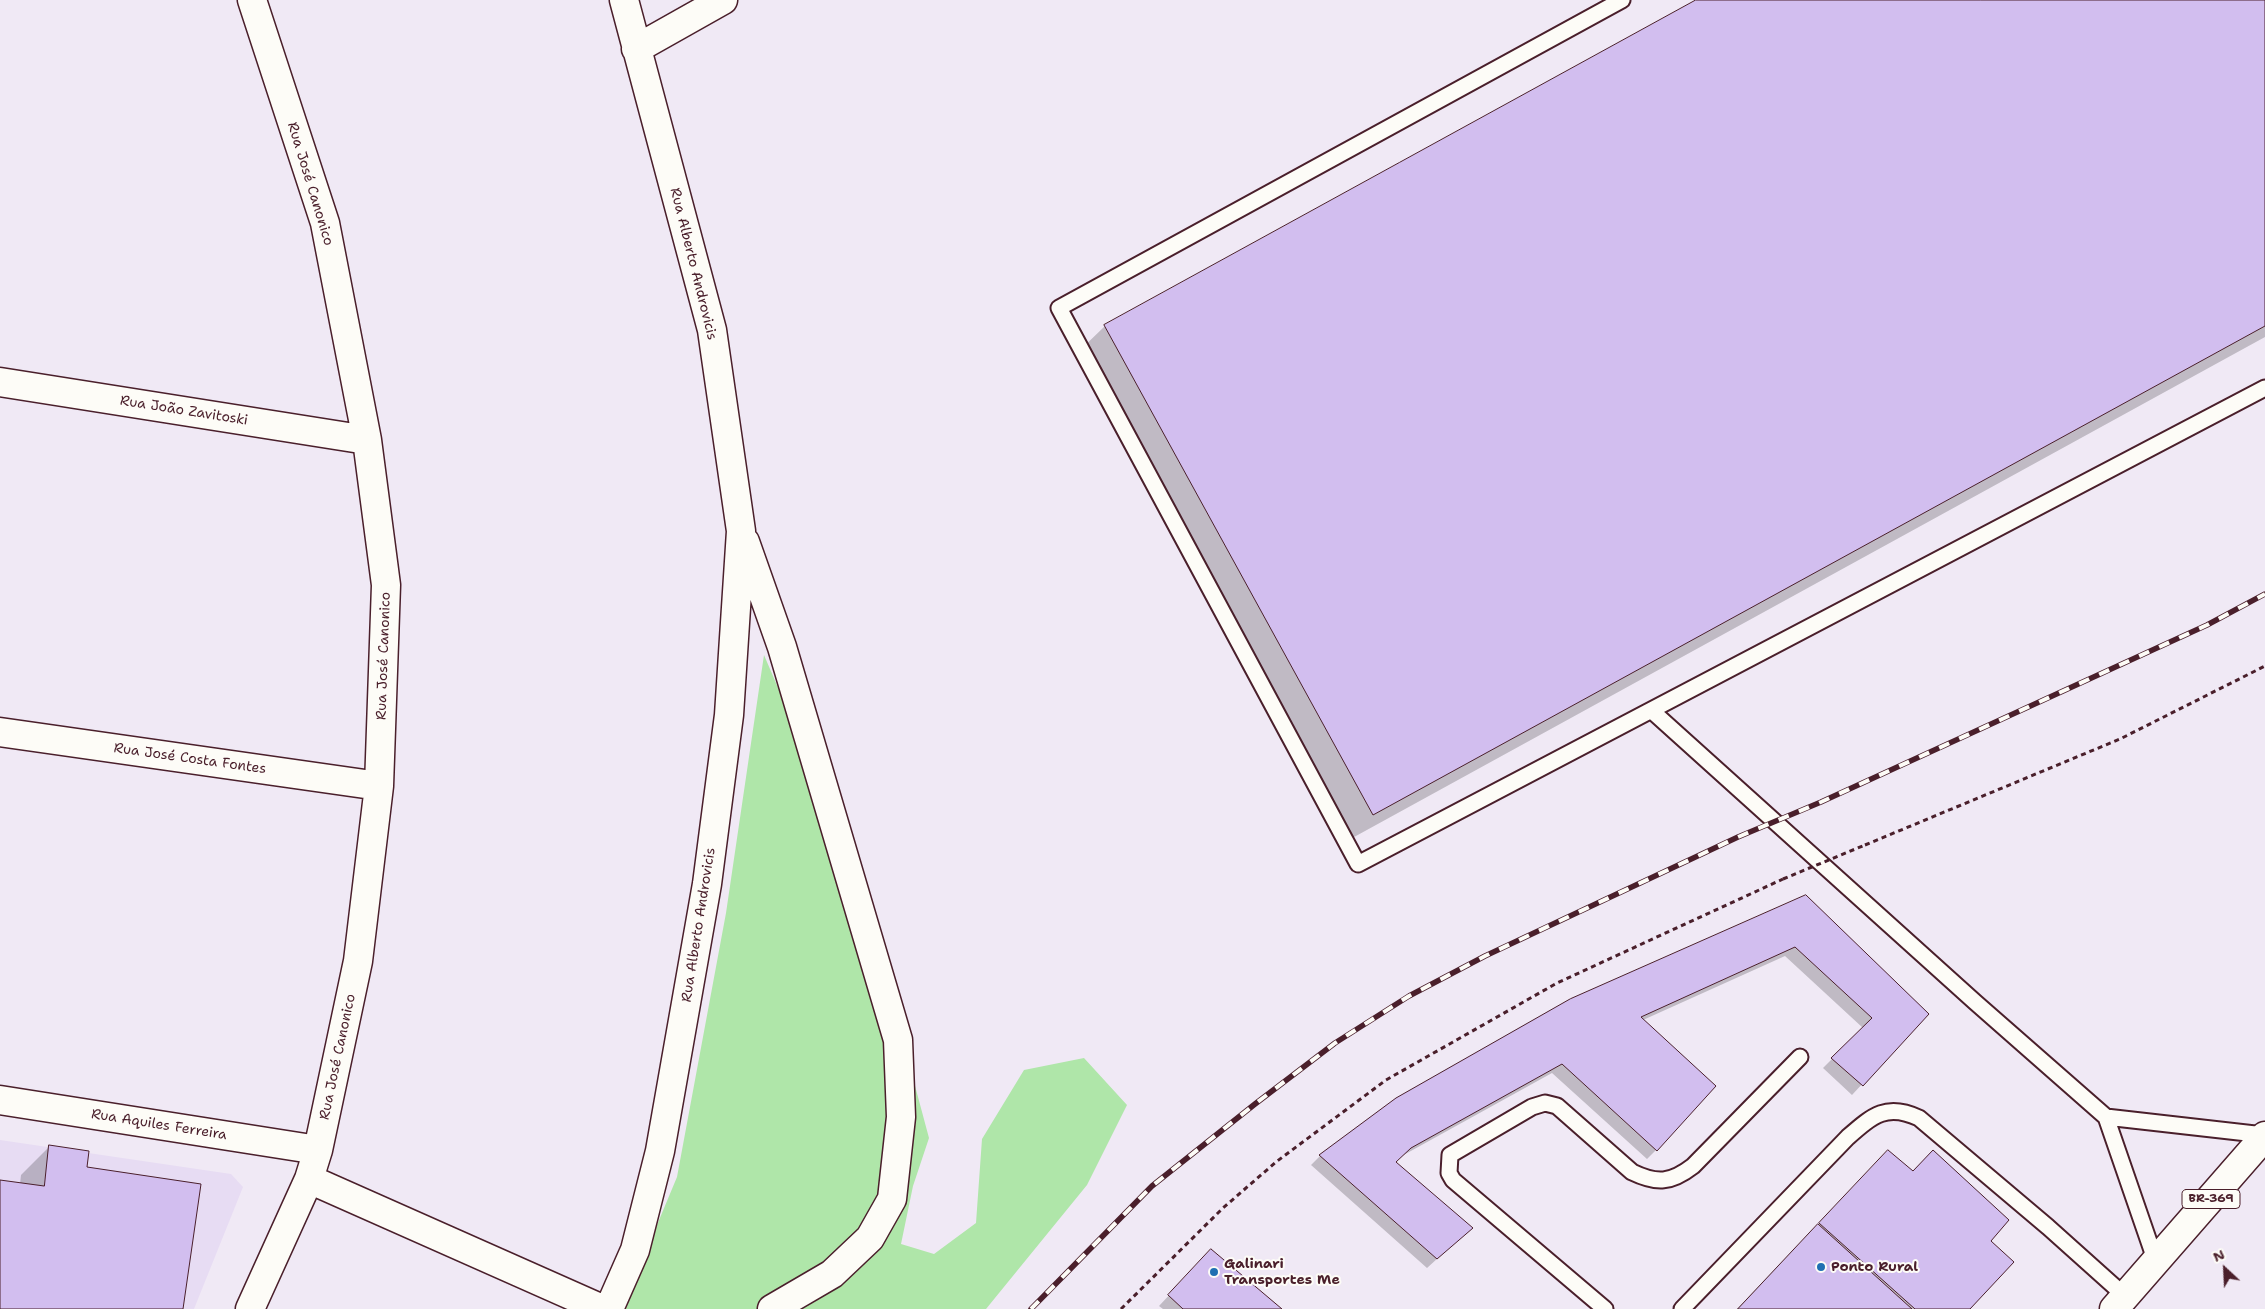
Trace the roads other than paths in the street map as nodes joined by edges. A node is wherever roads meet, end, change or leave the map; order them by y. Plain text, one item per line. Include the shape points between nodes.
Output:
1 (252, 0) edge
2 (624, 0) edge
3 (724, 0) edge
4 (1622, 0) edge
5 (636, 48) junction
6 (0, 382) edge
7 (2265, 388) edge
8 (367, 440) junction
9 (741, 531) junction
10 (1652, 710) junction
11 (0, 732) edge
12 (380, 786) junction
13 (1800, 1057) dead end
14 (0, 1100) edge
15 (2106, 1117) junction
16 (2265, 1136) edge
17 (318, 1150) junction
18 (309, 1179) junction
19 (2156, 1262) junction
20 (2120, 1303) edge
21 (250, 1309) edge
22 (602, 1309) edge
23 (609, 1309) edge
24 (772, 1309) edge
25 (1605, 1309) edge
26 (1682, 1309) edge

1 - 8 street, Rua José Canonico via 324,223
2 - 5 street, Rua Alberto Androvicis
3 - 5 street
4 - 10 lane via 1059,308 1358,864
5 - 9 street, Rua Alberto Androvicis via 712,330
6 - 8 street, Rua João Zavitoski
7 - 10 lane
8 - 12 street, Rua José Canonico via 386,585
9 - 23 street, Rua Alberto Androvicis via 729,715 705,894 660,1151 635,1250
9 - 24 street, Rua Alberto Androvicis via 782,647 898,1040 901,1117 892,1199 870,1238 832,1274
10 - 15 lane
11 - 12 street, Rua José Costa Fontes
12 - 17 street, Rua José Canonico via 358,961
13 - 25 lane via 1679,1177 1646,1179 1632,1172 1557,1106 1545,1103 1532,1107 1450,1155 1449,1173 1453,1180
14 - 17 street, Rua Aquiles Ferreira
15 - 16 lane
15 - 19 lane
16 - 19 street, BR-369
17 - 18 street, Rua José Canonico
18 - 21 street, Rua José Canonico
18 - 22 street
19 - 20 street, BR-369
20 - 26 lane via 2048,1227 1919,1118 1904,1111 1895,1111 1868,1120 1848,1137

